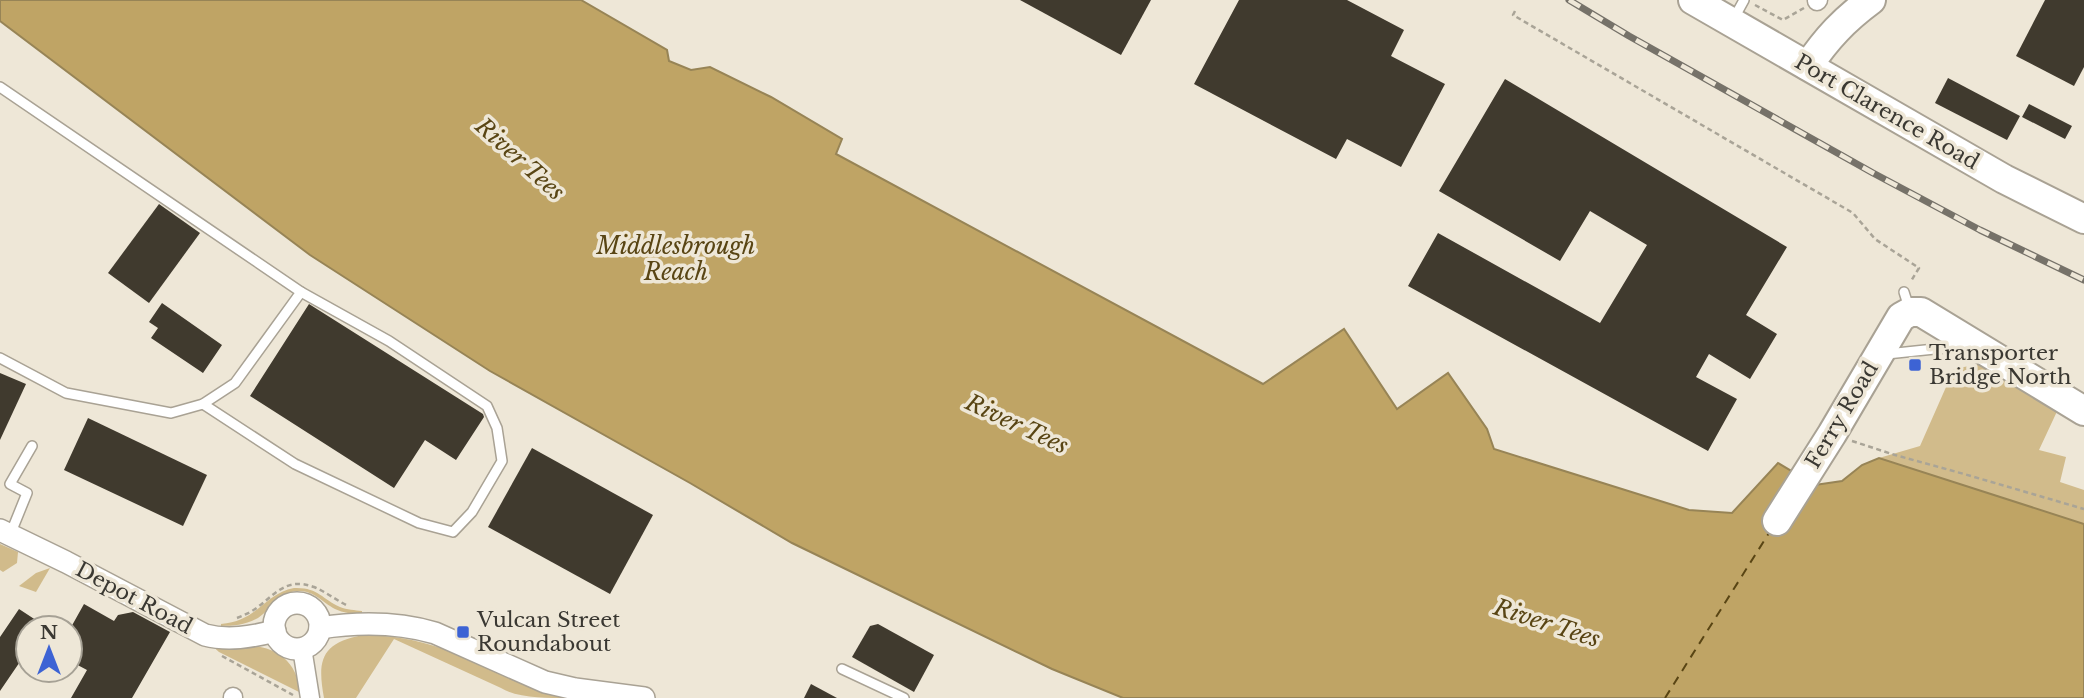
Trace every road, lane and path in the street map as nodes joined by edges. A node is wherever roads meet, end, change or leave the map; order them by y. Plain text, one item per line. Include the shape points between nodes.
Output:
1 (1693, 0) edge
2 (1818, 0) edge
3 (1871, 0) edge
4 (1741, 7) edge
5 (1515, 11) dead end
6 (1808, 66) junction
7 (0, 87) edge
8 (2084, 219) edge
9 (301, 292) junction
10 (1907, 302) junction
11 (1976, 344) junction
12 (1878, 355) junction
13 (0, 358) edge
14 (203, 404) junction
15 (2084, 411) edge
16 (1832, 434) junction
17 (32, 446) dead end
18 (2084, 509) edge
19 (1777, 521) dead end
20 (5, 533) edge
21 (357, 607) dead end
22 (235, 619) dead end
23 (320, 628) junction
24 (275, 631) junction
25 (302, 648) junction
26 (214, 652) dead end
27 (842, 669) dead end
28 (630, 697) edge
29 (299, 698) edge
30 (310, 698) edge
31 (904, 698) edge

1 - 4 main road, Port Clarence Road
2 - 4 path via 1783,20
3 - 6 main road via 1826,39
4 - 6 main road, Port Clarence Road
5 - 10 path via 1513,15 1853,213 1875,239 1919,268
6 - 8 main road, Port Clarence Road
7 - 9 lane
9 - 14 lane via 235,383
9 - 14 lane via 389,341 488,406 498,428 502,461 472,512 453,532 419,523 295,464
10 - 11 main road
10 - 12 main road, Ferry Road
11 - 12 lane
11 - 15 main road
12 - 16 main road, Ferry Road
13 - 14 lane via 66,393 171,413
16 - 18 path
16 - 19 main road, Ferry Road
17 - 20 lane via 10,484 27,493
20 - 24 street, Depot Road via 205,635 237,638
21 - 22 path via 314,587 287,585
23 - 24 street via 310,607 295,603 281,609
23 - 25 street via 314,641
23 - 28 street via 368,623 416,628 544,682
24 - 25 street via 288,647
25 - 30 street
26 - 29 path
27 - 31 lane

